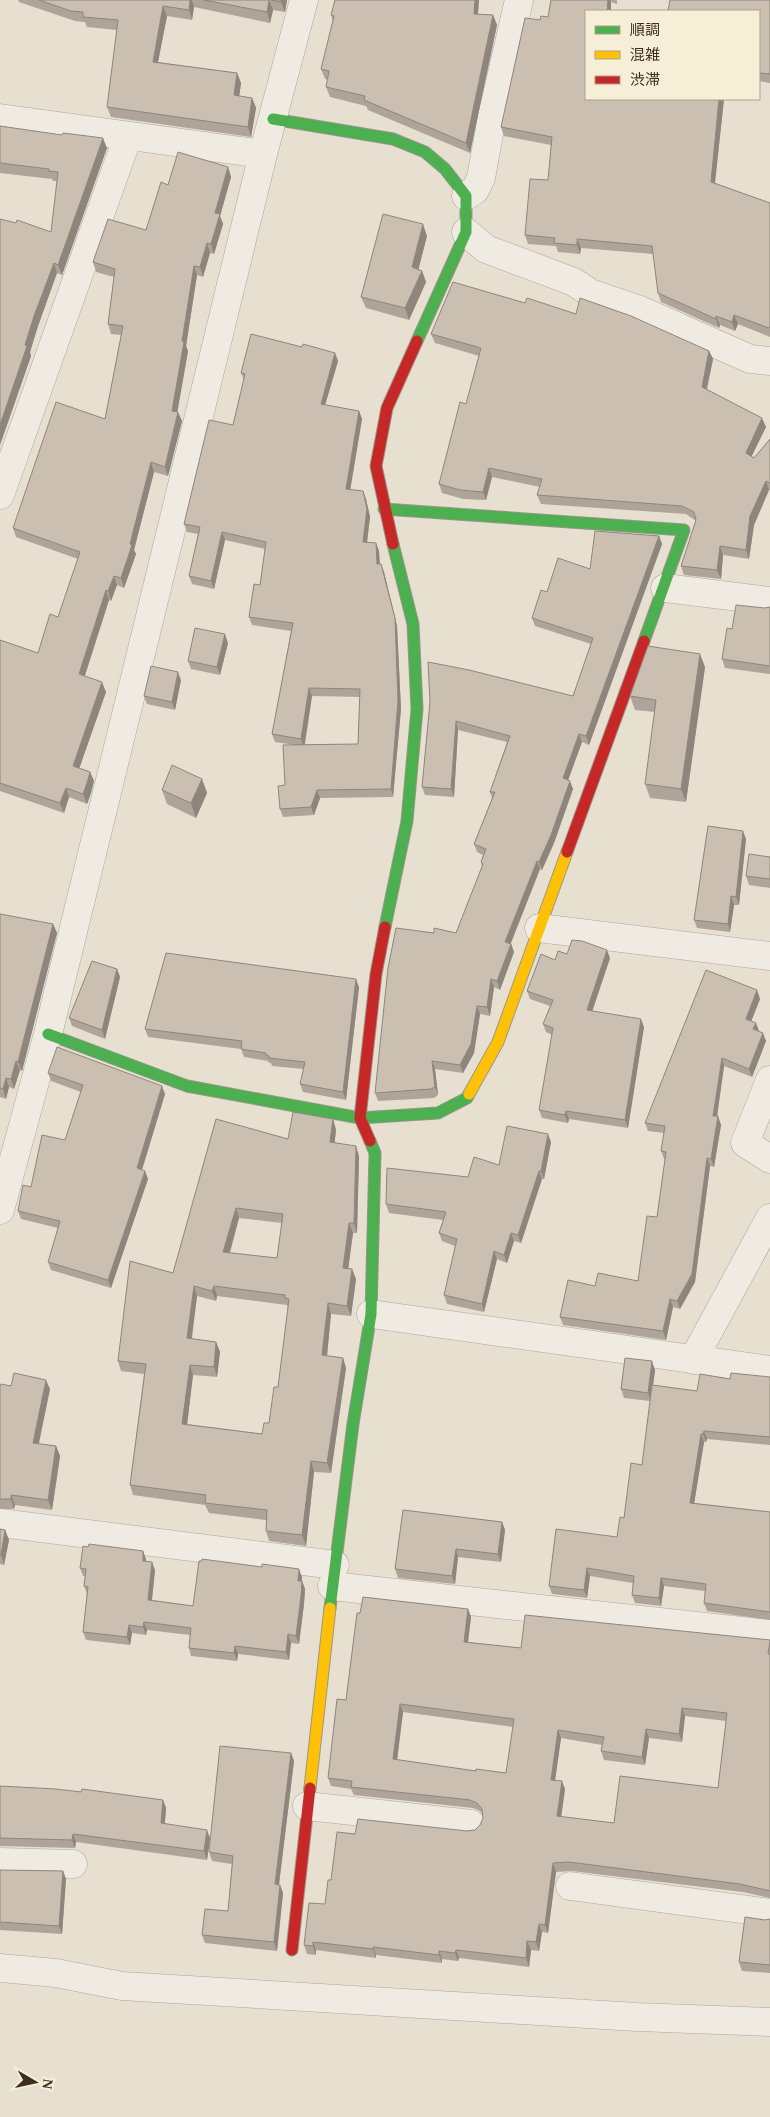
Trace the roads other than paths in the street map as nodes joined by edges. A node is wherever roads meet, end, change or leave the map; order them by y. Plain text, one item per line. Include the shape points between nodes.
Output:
1 (304, 0) edge
2 (519, 0) edge
3 (0, 118) edge
4 (273, 120) junction
5 (128, 136) junction
6 (263, 154) junction
7 (466, 196) junction
8 (466, 232) junction
9 (770, 361) edge
10 (0, 495) edge
11 (384, 509) junction
12 (665, 588) junction
13 (770, 601) edge
14 (539, 928) junction
15 (770, 956) edge
16 (48, 1034) junction
17 (770, 1080) edge
18 (360, 1118) junction
19 (770, 1159) edge
20 (3, 1183) edge
21 (0, 1210) edge
22 (770, 1218) edge
23 (370, 1314) junction
24 (693, 1360) junction
25 (770, 1370) edge
26 (0, 1523) edge
27 (334, 1575) junction
28 (770, 1634) edge
29 (307, 1806) junction
30 (471, 1824) dead end
31 (0, 1862) edge
32 (73, 1864) dead end
33 (570, 1886) dead end
34 (770, 1913) edge
35 (292, 1950) dead end
36 (0, 1968) edge
37 (770, 2022) edge

1 - 4 street
2 - 7 street via 492,117 482,178 475,190
3 - 5 street
4 - 6 street
4 - 7 street via 393,139 425,152 445,169
5 - 6 street
5 - 10 street
6 - 16 street
7 - 8 street
8 - 9 street via 486,249 574,282 590,293 640,310 750,359
8 - 11 street via 387,408 376,466
11 - 12 street via 684,530
11 - 18 street via 413,624 417,709 407,821 376,974
12 - 13 street
12 - 14 street
14 - 15 street
14 - 18 street via 498,1042 467,1098 438,1113
16 - 18 street via 187,1086
16 - 20 street
17 - 19 street via 745,1143
18 - 23 street via 375,1153
20 - 21 street
22 - 24 street
23 - 24 street
23 - 27 street
24 - 25 street
26 - 27 street
27 - 28 street
27 - 29 street
29 - 30 street
29 - 35 street
31 - 32 street
33 - 34 street
36 - 37 street via 56,1973 122,1986

